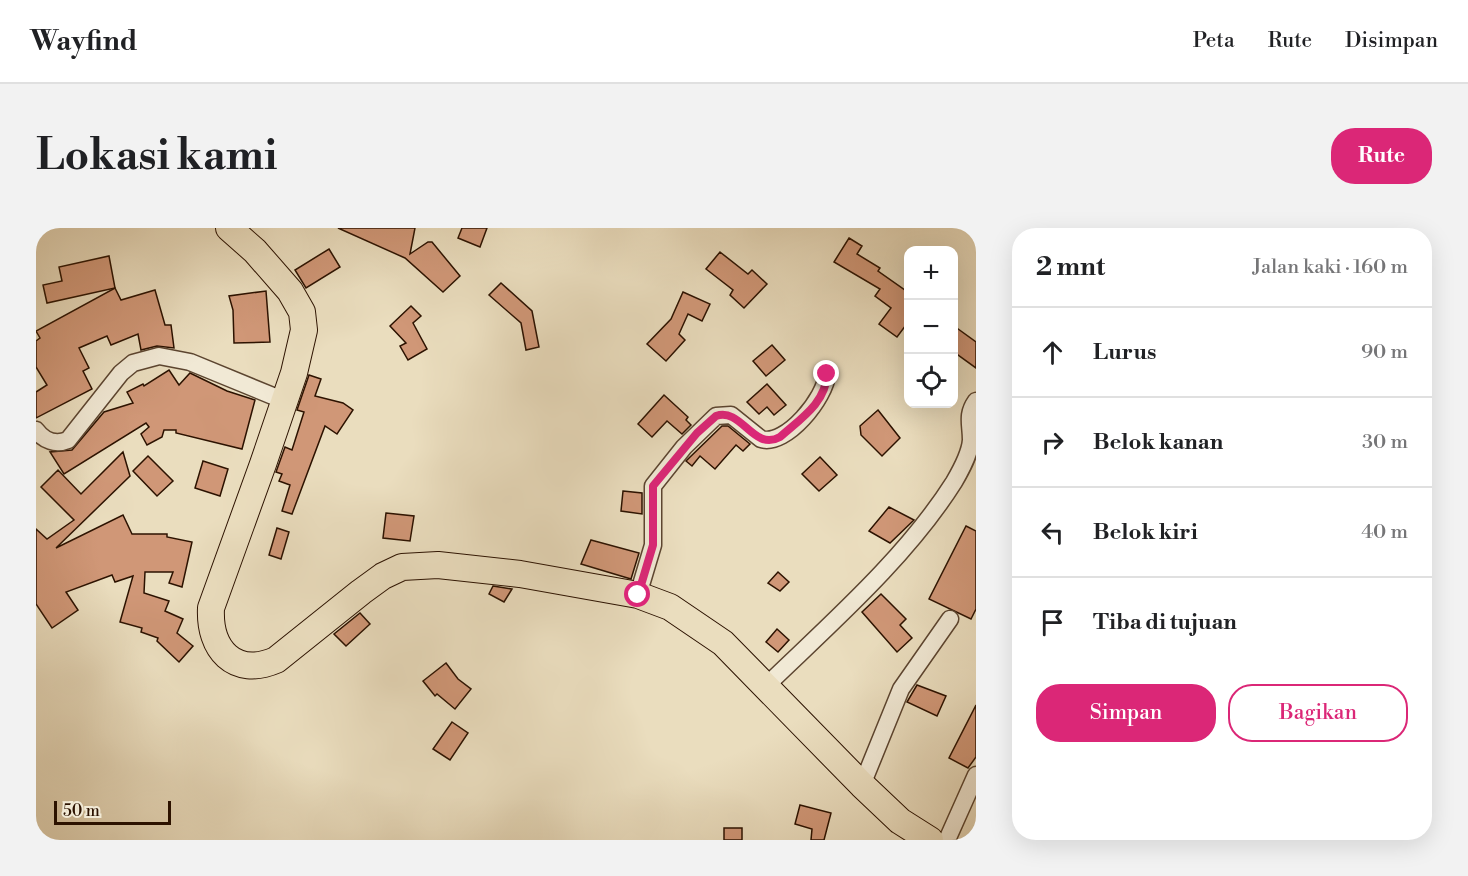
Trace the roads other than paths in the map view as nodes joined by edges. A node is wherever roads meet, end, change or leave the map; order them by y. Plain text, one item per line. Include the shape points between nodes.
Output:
1 (229, 228) edge
2 (827, 374) dead end
3 (285, 401) junction
4 (974, 409) edge
5 (36, 430) edge
6 (638, 595) junction
7 (950, 619) dead end
8 (766, 686) junction
9 (976, 775) edge
10 (862, 784) junction
11 (931, 839) edge

1 - 3 highway via 272,269 302,312 304,330
2 - 6 street via 827,385 817,403 780,437 761,440 731,416 716,416 658,477 651,494 653,545
3 - 5 street via 190,362 159,356 133,363 121,373 68,440 51,441
3 - 6 highway via 211,608 214,642 230,658 241,664 263,666 276,660 382,576 402,567 438,565 520,574
4 - 8 street via 967,456 926,522
6 - 8 highway via 670,607 706,630
7 - 10 street via 901,688
8 - 10 highway
9 - 11 street
10 - 11 highway via 900,821

